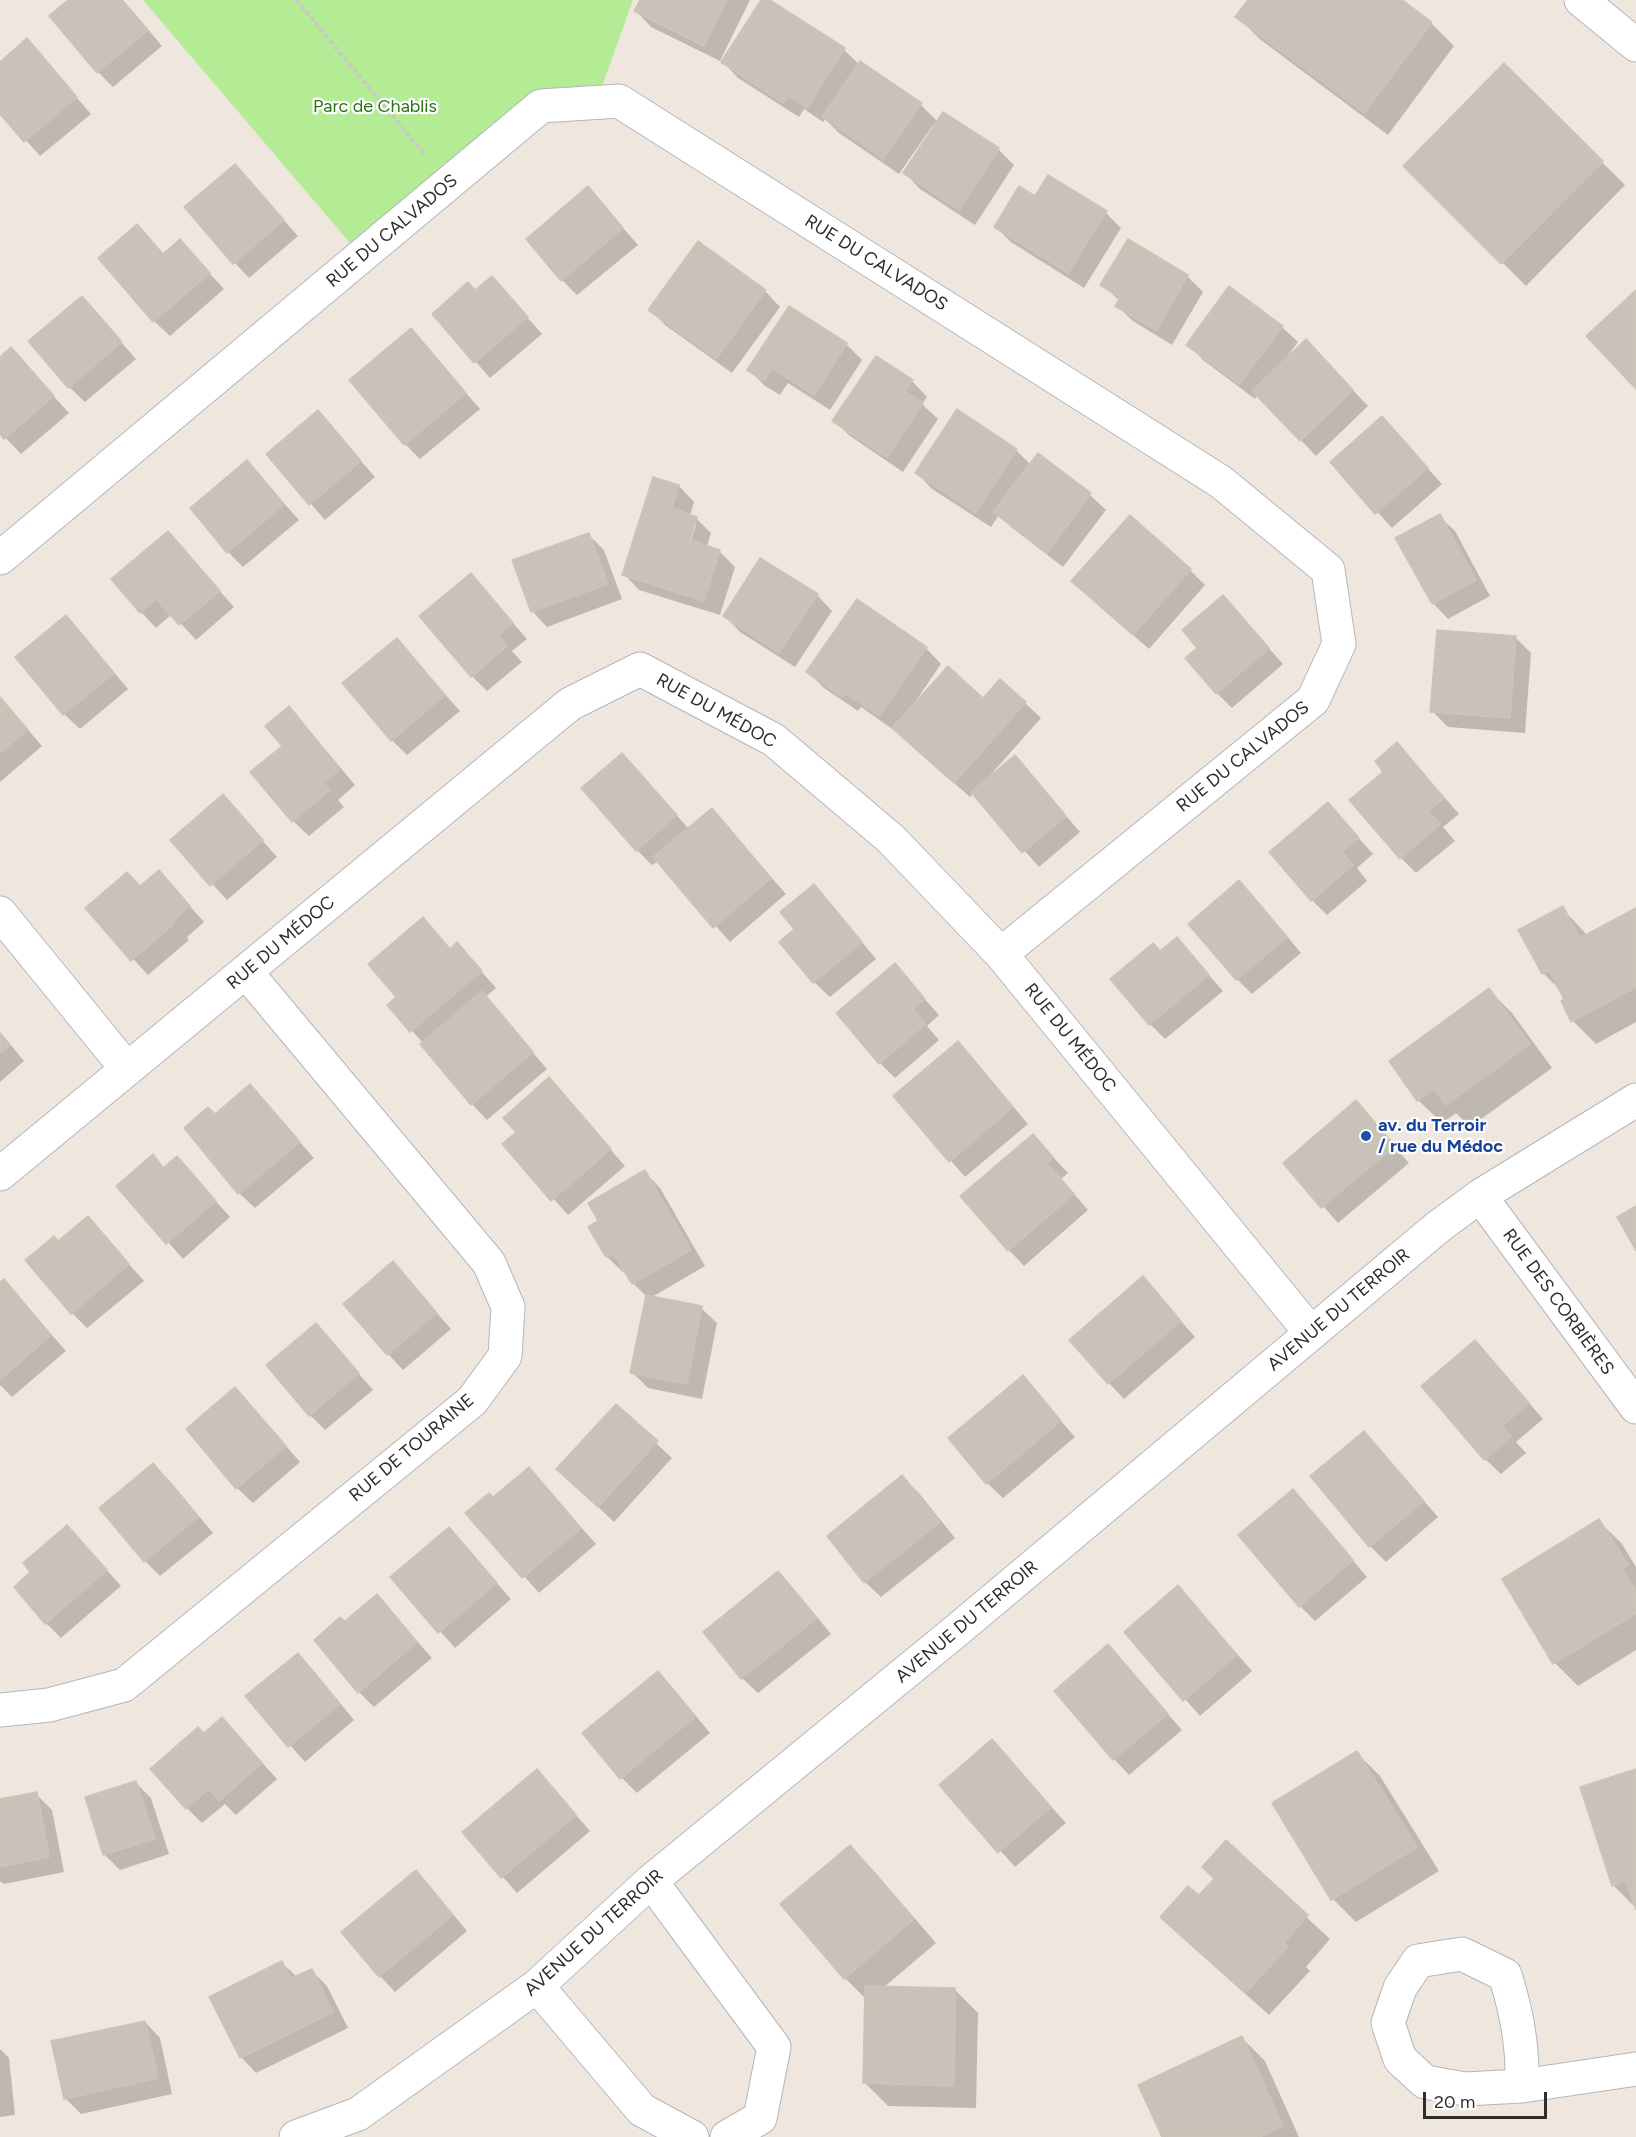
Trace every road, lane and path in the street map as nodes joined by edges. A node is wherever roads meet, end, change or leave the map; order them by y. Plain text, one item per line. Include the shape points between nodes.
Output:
1 (296, 0) edge
2 (1581, 0) edge
3 (1636, 45) edge
4 (449, 183) junction
5 (0, 558) edge
6 (0, 914) edge
7 (1001, 954) junction
8 (246, 972) junction
9 (127, 1069) junction
10 (1636, 1100) edge
11 (0, 1174) edge
12 (1480, 1196) junction
13 (1311, 1333) junction
14 (1636, 1407) edge
15 (0, 1710) edge
16 (651, 1881) junction
17 (537, 1986) junction
18 (1636, 2069) edge
19 (1522, 2086) junction
20 (296, 2137) edge
21 (692, 2137) edge
22 (727, 2137) edge

1 - 4 path
2 - 3 street
4 - 5 street, RUE DU CALVADOS
4 - 7 street, RUE DU CALVADOS via 541,106 620,101 1221,482 1328,570 1339,644 1313,700
6 - 9 street
7 - 8 street, RUE DU MÉDOC via 891,839 774,740 640,669 570,704
7 - 13 street, RUE DU MÉDOC
8 - 9 street, RUE DU MÉDOC
8 - 15 street, RUE DE TOURAINE via 489,1263 508,1307 505,1356 472,1401 124,1685 49,1705
9 - 11 street, RUE DU MÉDOC
10 - 12 street, AVENUE DU TERROIR
12 - 13 street, AVENUE DU TERROIR
12 - 14 street, RUE DES CORBIÈRES
13 - 16 street, AVENUE DU TERROIR
16 - 17 street, AVENUE DU TERROIR
16 - 22 street via 774,2047 760,2118
17 - 20 street, AVENUE DU TERROIR via 358,2114
17 - 21 street via 642,2110
18 - 19 street
19 - 19 street via 1516,2011 1505,1975 1462,1954 1418,1961 1400,1988 1388,2023 1400,2059 1425,2082 1465,2089

